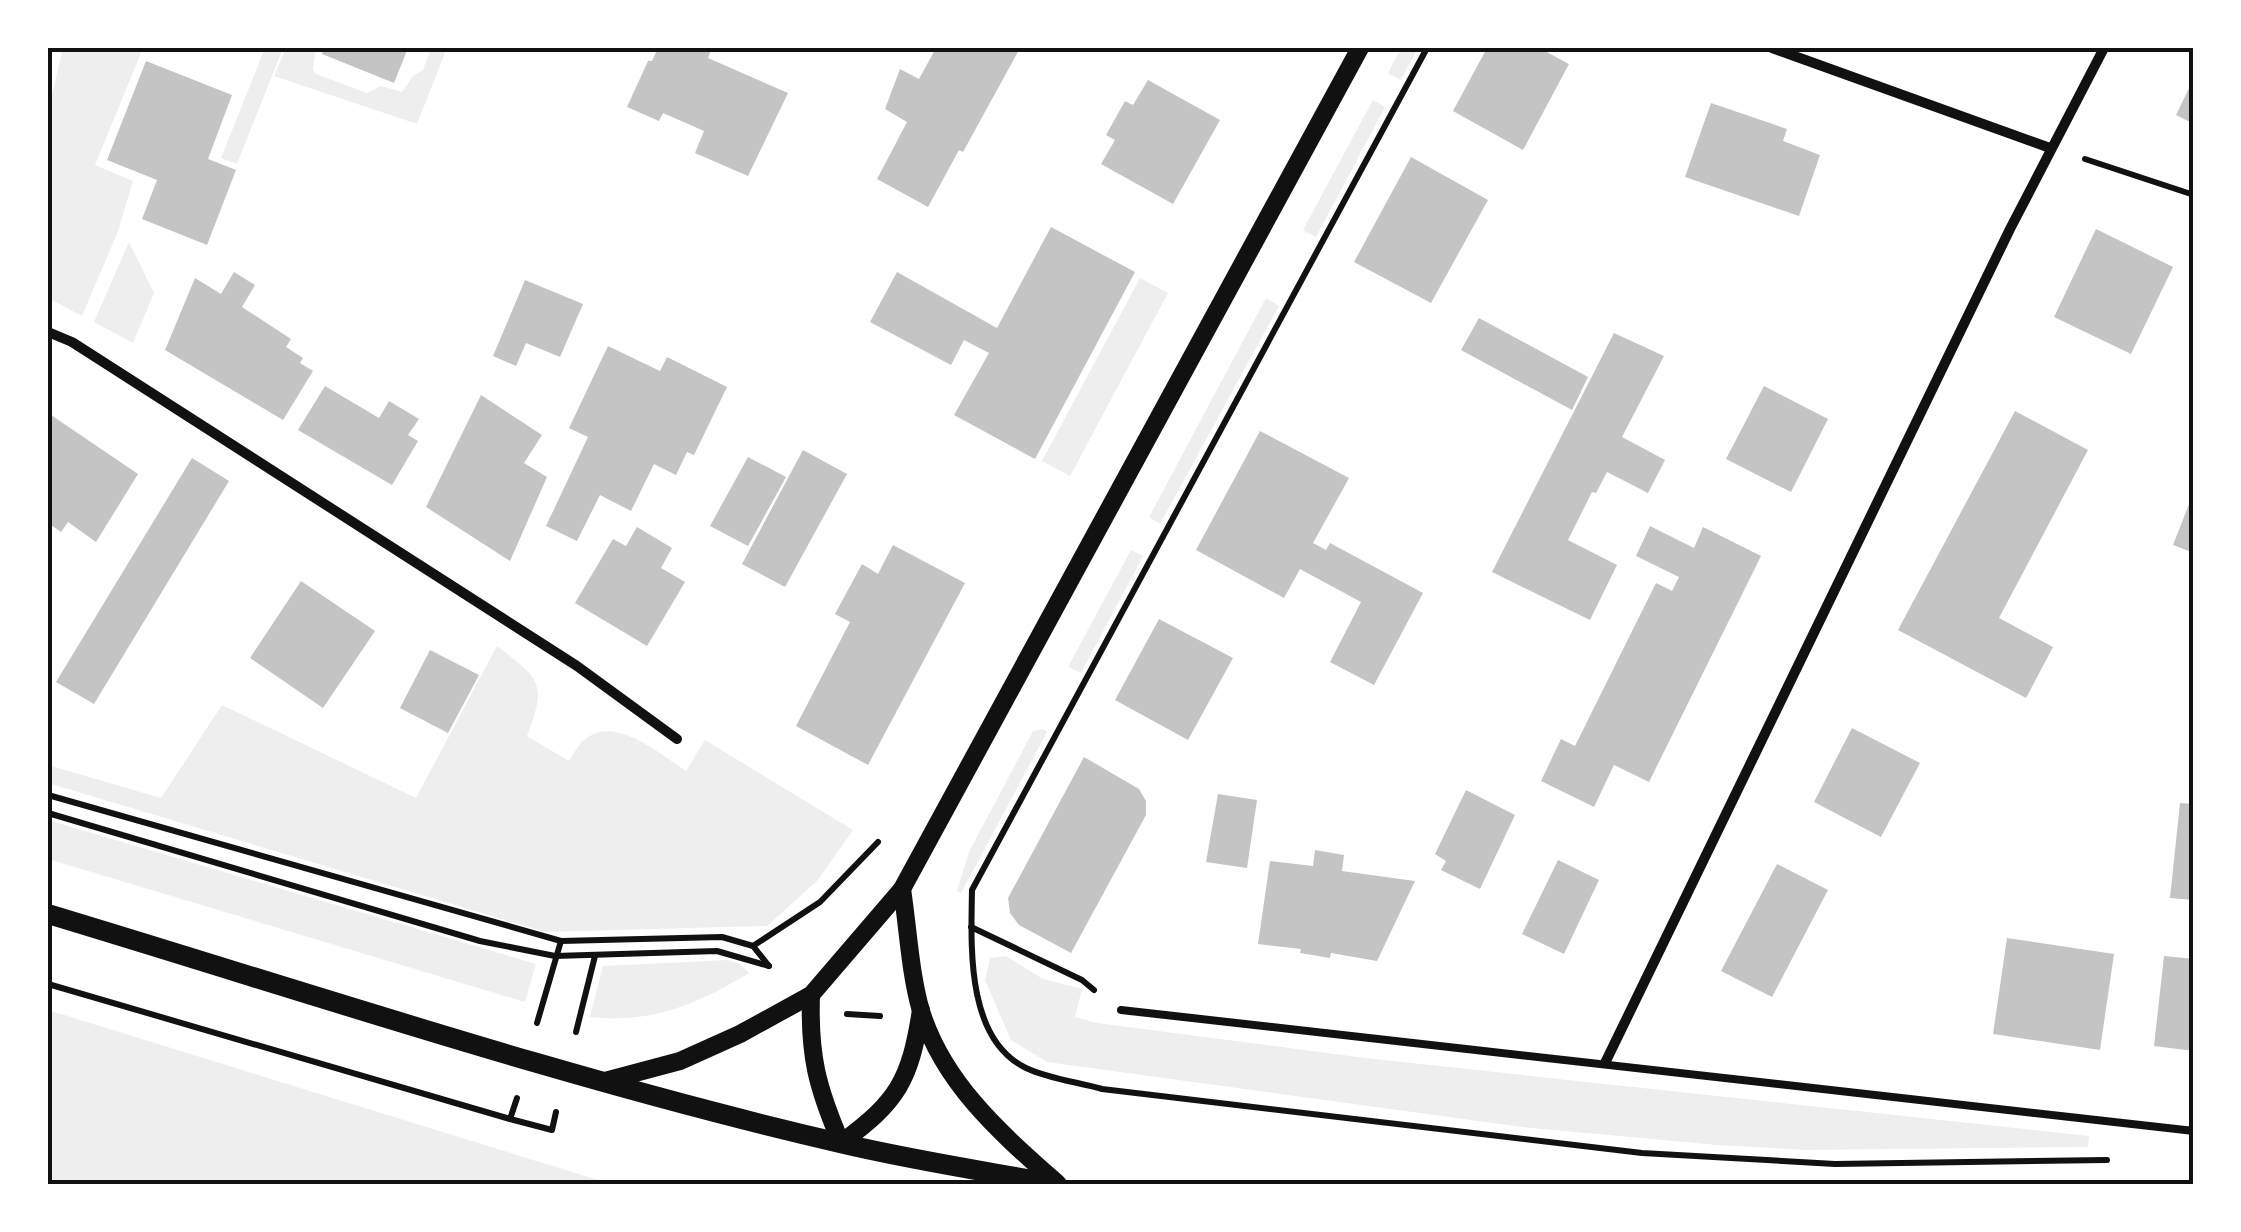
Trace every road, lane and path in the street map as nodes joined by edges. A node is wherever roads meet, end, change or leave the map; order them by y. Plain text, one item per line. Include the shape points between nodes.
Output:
1 (1360, 48) edge
2 (1427, 48) edge
3 (1772, 48) edge
4 (2104, 48) edge
5 (2050, 148) junction
6 (2194, 195) edge
7 (48, 332) edge
8 (677, 739) dead end
9 (48, 794) edge
10 (48, 813) edge
11 (888, 829) dead end
12 (902, 889) junction
13 (48, 914) edge
14 (971, 927) junction
15 (560, 941) junction
16 (753, 946) junction
17 (555, 956) junction
18 (769, 966) junction
19 (48, 984) edge
20 (812, 994) junction
21 (979, 997) junction
22 (921, 1010) junction
23 (1120, 1010) joint
24 (528, 1058) junction
25 (1606, 1064) junction
26 (605, 1081) junction
27 (2194, 1131) edge
28 (841, 1144) junction
29 (2121, 1160) dead end
30 (1057, 1184) edge

1 - 12 street
2 - 14 path via 972,890
3 - 5 street
4 - 5 street
5 - 6 path
5 - 25 street
7 - 8 street via 576,666
9 - 15 path
10 - 17 path via 480,941
11 - 16 path via 820,902
12 - 20 street
12 - 22 street
13 - 24 main road
14 - 21 path
14 - 23 path via 1082,980
15 - 16 path via 722,937
15 - 17 path
16 - 18 path
17 - 18 path via 717,951
17 - 24 path
18 - 20 path
19 - 24 path via 510,1119
20 - 22 path via 858,1016
20 - 26 street via 680,1061
20 - 28 street via 815,1075
21 - 22 path
21 - 29 path via 990,1036 1004,1054 1028,1069 1102,1089 1642,1153 1835,1164
22 - 28 street via 914,1055 899,1090
22 - 30 street via 962,1089
23 - 25 lane
24 - 26 main road
25 - 27 lane
26 - 28 main road
28 - 30 main road

